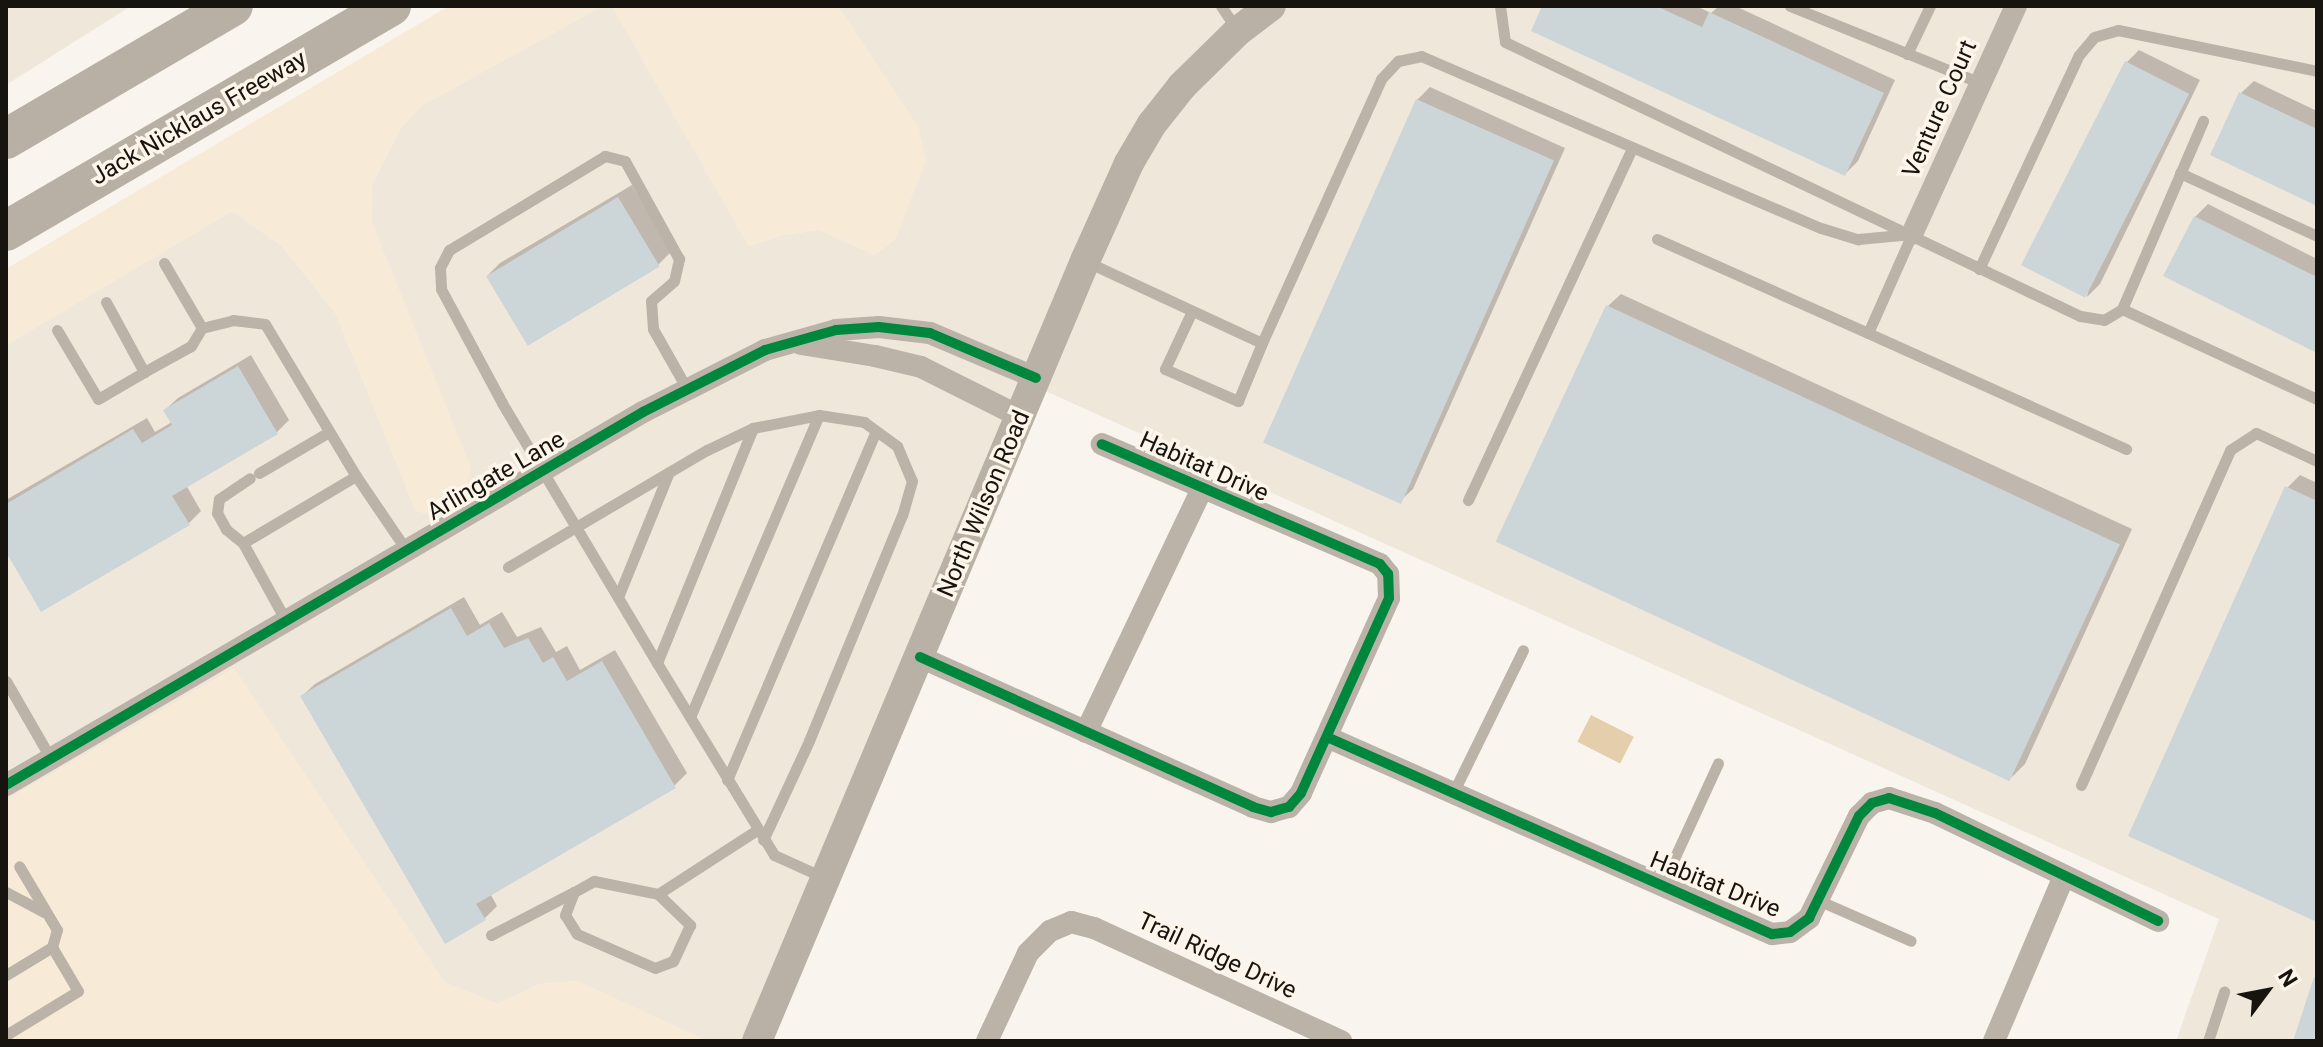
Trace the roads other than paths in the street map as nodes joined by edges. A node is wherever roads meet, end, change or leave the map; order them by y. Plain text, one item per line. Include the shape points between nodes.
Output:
1 (233, 6) edge
2 (391, 6) edge
3 (1221, 6) edge
4 (1271, 6) edge
5 (1500, 6) edge
6 (1790, 6) edge
7 (1930, 6) edge
8 (2016, 6) edge
9 (1238, 31) junction
10 (1907, 54) junction
11 (2317, 71) edge
12 (1981, 83) junction
13 (2203, 121) dead end
14 (6, 139) edge
15 (1632, 149) junction
16 (2180, 173) junction
17 (6, 231) edge
18 (1912, 234) junction
19 (2317, 236) edge
20 (1657, 239) dead end
21 (1085, 261) junction
22 (164, 263) dead end
23 (1979, 269) junction
24 (106, 302) dead end
25 (2122, 309) junction
26 (1192, 311) junction
27 (202, 328) junction
28 (57, 330) dead end
29 (1868, 333) junction
30 (792, 342) junction
31 (1262, 343) junction
32 (144, 372) junction
33 (1036, 378) junction
34 (687, 389) junction
35 (2317, 399) edge
36 (819, 415) junction
37 (1021, 417) junction
38 (753, 428) junction
39 (876, 431) junction
40 (329, 432) junction
41 (1102, 444) dead end
42 (2126, 449) dead end
43 (2317, 461) edge
44 (544, 471) junction
45 (670, 472) junction
46 (356, 476) junction
47 (1202, 489) junction
48 (1468, 500) dead end
49 (576, 526) junction
50 (243, 543) junction
51 (407, 551) junction
52 (508, 567) dead end
53 (618, 597) junction
54 (286, 621) junction
55 (1523, 650) dead end
56 (920, 657) junction
57 (657, 663) junction
58 (6, 681) edge
59 (690, 717) junction
60 (1086, 732) junction
61 (1327, 737) junction
62 (51, 759) junction
63 (1718, 763) dead end
64 (727, 780) junction
65 (6, 785) edge
66 (2081, 785) dead end
67 (1453, 793) junction
68 (760, 835) junction
69 (19, 866) dead end
70 (2064, 876) junction
71 (826, 878) junction
72 (1662, 885) junction
73 (6, 892) edge
74 (574, 892) junction
75 (658, 894) junction
76 (1820, 901) junction
77 (47, 913) junction
78 (2158, 921) dead end
79 (491, 935) dead end
80 (1911, 941) dead end
81 (52, 947) junction
82 (6, 975) edge
83 (2224, 992) dead end
84 (6, 1035) edge
85 (757, 1041) edge
86 (987, 1041) edge
87 (1341, 1041) edge
88 (1994, 1041) edge
89 (2208, 1041) edge

1 - 14 highway
2 - 17 highway, Jack Nicklaus Freeway
3 - 9 lane
4 - 9 main road, North Wilson Road
5 - 18 lane via 1505,42
6 - 10 lane
7 - 10 lane
8 - 12 street, Venture Court
9 - 21 main road, North Wilson Road via 1152,124
10 - 12 lane
11 - 23 lane via 2118,30 2094,37 2079,55
12 - 18 street, Venture Court
13 - 16 lane
15 - 18 lane via 1821,228 1858,239
15 - 31 lane via 1421,56 1398,61 1381,79
15 - 48 lane
16 - 19 lane
16 - 25 lane
18 - 23 lane
18 - 29 lane
20 - 29 lane
21 - 26 lane
21 - 33 main road, North Wilson Road
22 - 27 lane
23 - 25 lane via 2080,316 2104,320
24 - 32 lane
25 - 35 lane
26 - 31 lane
26 - 31 lane via 1165,369 1238,401
27 - 32 lane via 191,346
27 - 40 lane via 233,320 265,324
28 - 32 lane via 98,399
29 - 42 lane
30 - 33 street, Arlingate Lane via 836,330 879,327 930,333
30 - 34 street, Arlingate Lane
30 - 37 street, Arlingate Lane via 921,367
33 - 37 main road, North Wilson Road
34 - 44 street, Arlingate Lane
34 - 44 lane via 653,329 651,301 674,281 679,259 625,161 605,156 449,250 440,268 441,289
36 - 38 lane
36 - 39 lane via 864,422
36 - 59 lane
37 - 56 main road, North Wilson Road
38 - 45 lane
38 - 57 lane
39 - 64 lane
39 - 68 lane via 897,446 912,481 809,741
40 - 46 lane
40 - 50 lane via 219,499 217,513
41 - 47 street, Habitat Drive
43 - 66 lane via 2256,433 2230,450
44 - 49 lane
44 - 51 street, Arlingate Lane
45 - 49 lane
45 - 53 lane
46 - 50 lane
46 - 51 lane
47 - 60 street, Habitat Drive
47 - 61 street, Habitat Drive via 1380,564 1388,574 1389,598
49 - 52 lane
49 - 53 lane
50 - 54 lane
51 - 54 street, Arlingate Lane
53 - 57 lane
54 - 62 street, Arlingate Lane
55 - 67 lane
56 - 60 street, Habitat Drive
56 - 71 main road, North Wilson Road
57 - 59 lane
58 - 62 lane
59 - 64 lane
60 - 61 street, Habitat Drive via 1271,812 1289,807 1301,793
61 - 67 street, Habitat Drive
62 - 65 street, Arlingate Lane
63 - 72 lane
64 - 68 lane
67 - 72 street, Habitat Drive
68 - 71 lane via 774,855
68 - 75 lane
69 - 77 lane
70 - 76 street, Habitat Drive via 1911,803 1880,799 1859,816
70 - 78 street, Habitat Drive
70 - 88 street
71 - 85 main road, North Wilson Road
72 - 76 street, Habitat Drive via 1772,934 1801,926
73 - 77 lane
74 - 75 lane via 594,881
74 - 75 lane via 565,915 577,934 655,968 673,961 690,925
74 - 79 lane
76 - 80 lane
77 - 81 lane via 57,930
81 - 82 lane
81 - 84 lane via 78,991
83 - 89 lane
86 - 87 street, Trail Ridge Drive via 1028,953 1050,931 1071,922

